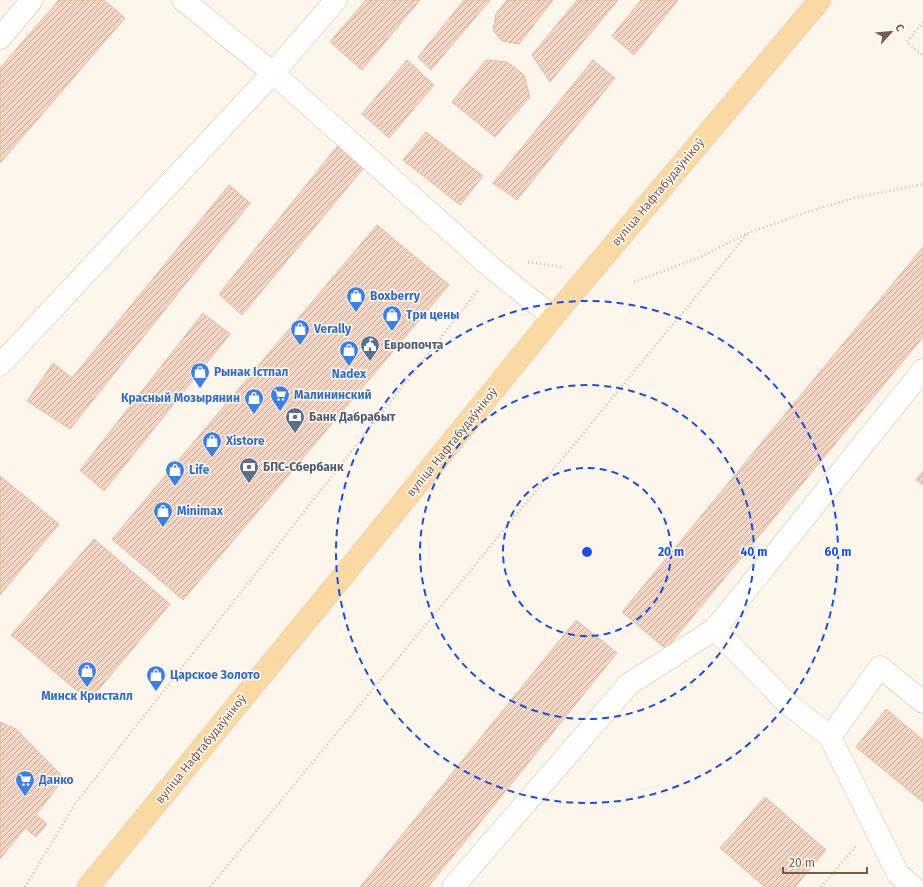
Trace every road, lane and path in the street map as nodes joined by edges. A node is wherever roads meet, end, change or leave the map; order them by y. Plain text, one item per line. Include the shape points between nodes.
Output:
1 (32, 0) edge
2 (183, 0) edge
3 (336, 0) edge
4 (820, 0) edge
5 (923, 22) edge
6 (0, 38) edge
7 (923, 56) edge
8 (273, 73) junction
9 (923, 184) edge
10 (748, 233) junction
11 (565, 267) dead end
12 (493, 269) junction
13 (634, 282) dead end
14 (553, 317) junction
15 (0, 365) edge
16 (923, 370) edge
17 (715, 629) junction
18 (923, 702) edge
19 (830, 738) junction
20 (874, 826) junction
21 (25, 887) edge
22 (88, 887) edge
23 (210, 887) edge
24 (454, 887) edge
25 (821, 887) edge
26 (913, 887) edge

1 - 6 lane
2 - 8 lane
3 - 8 lane
4 - 14 main road, вуліца Нафтабудаўнікоў
5 - 7 path via 907,42
8 - 12 lane
8 - 15 lane
9 - 10 path via 839,202
10 - 13 path via 700,257
10 - 23 path
11 - 12 path via 503,259
12 - 14 lane
12 - 21 path via 76,804
14 - 22 main road, вуліца Нафтабудаўнікоў
16 - 17 lane
17 - 19 lane via 788,703
17 - 24 lane via 629,684
18 - 19 lane via 880,667
19 - 20 lane
20 - 25 path
20 - 26 lane via 898,874

